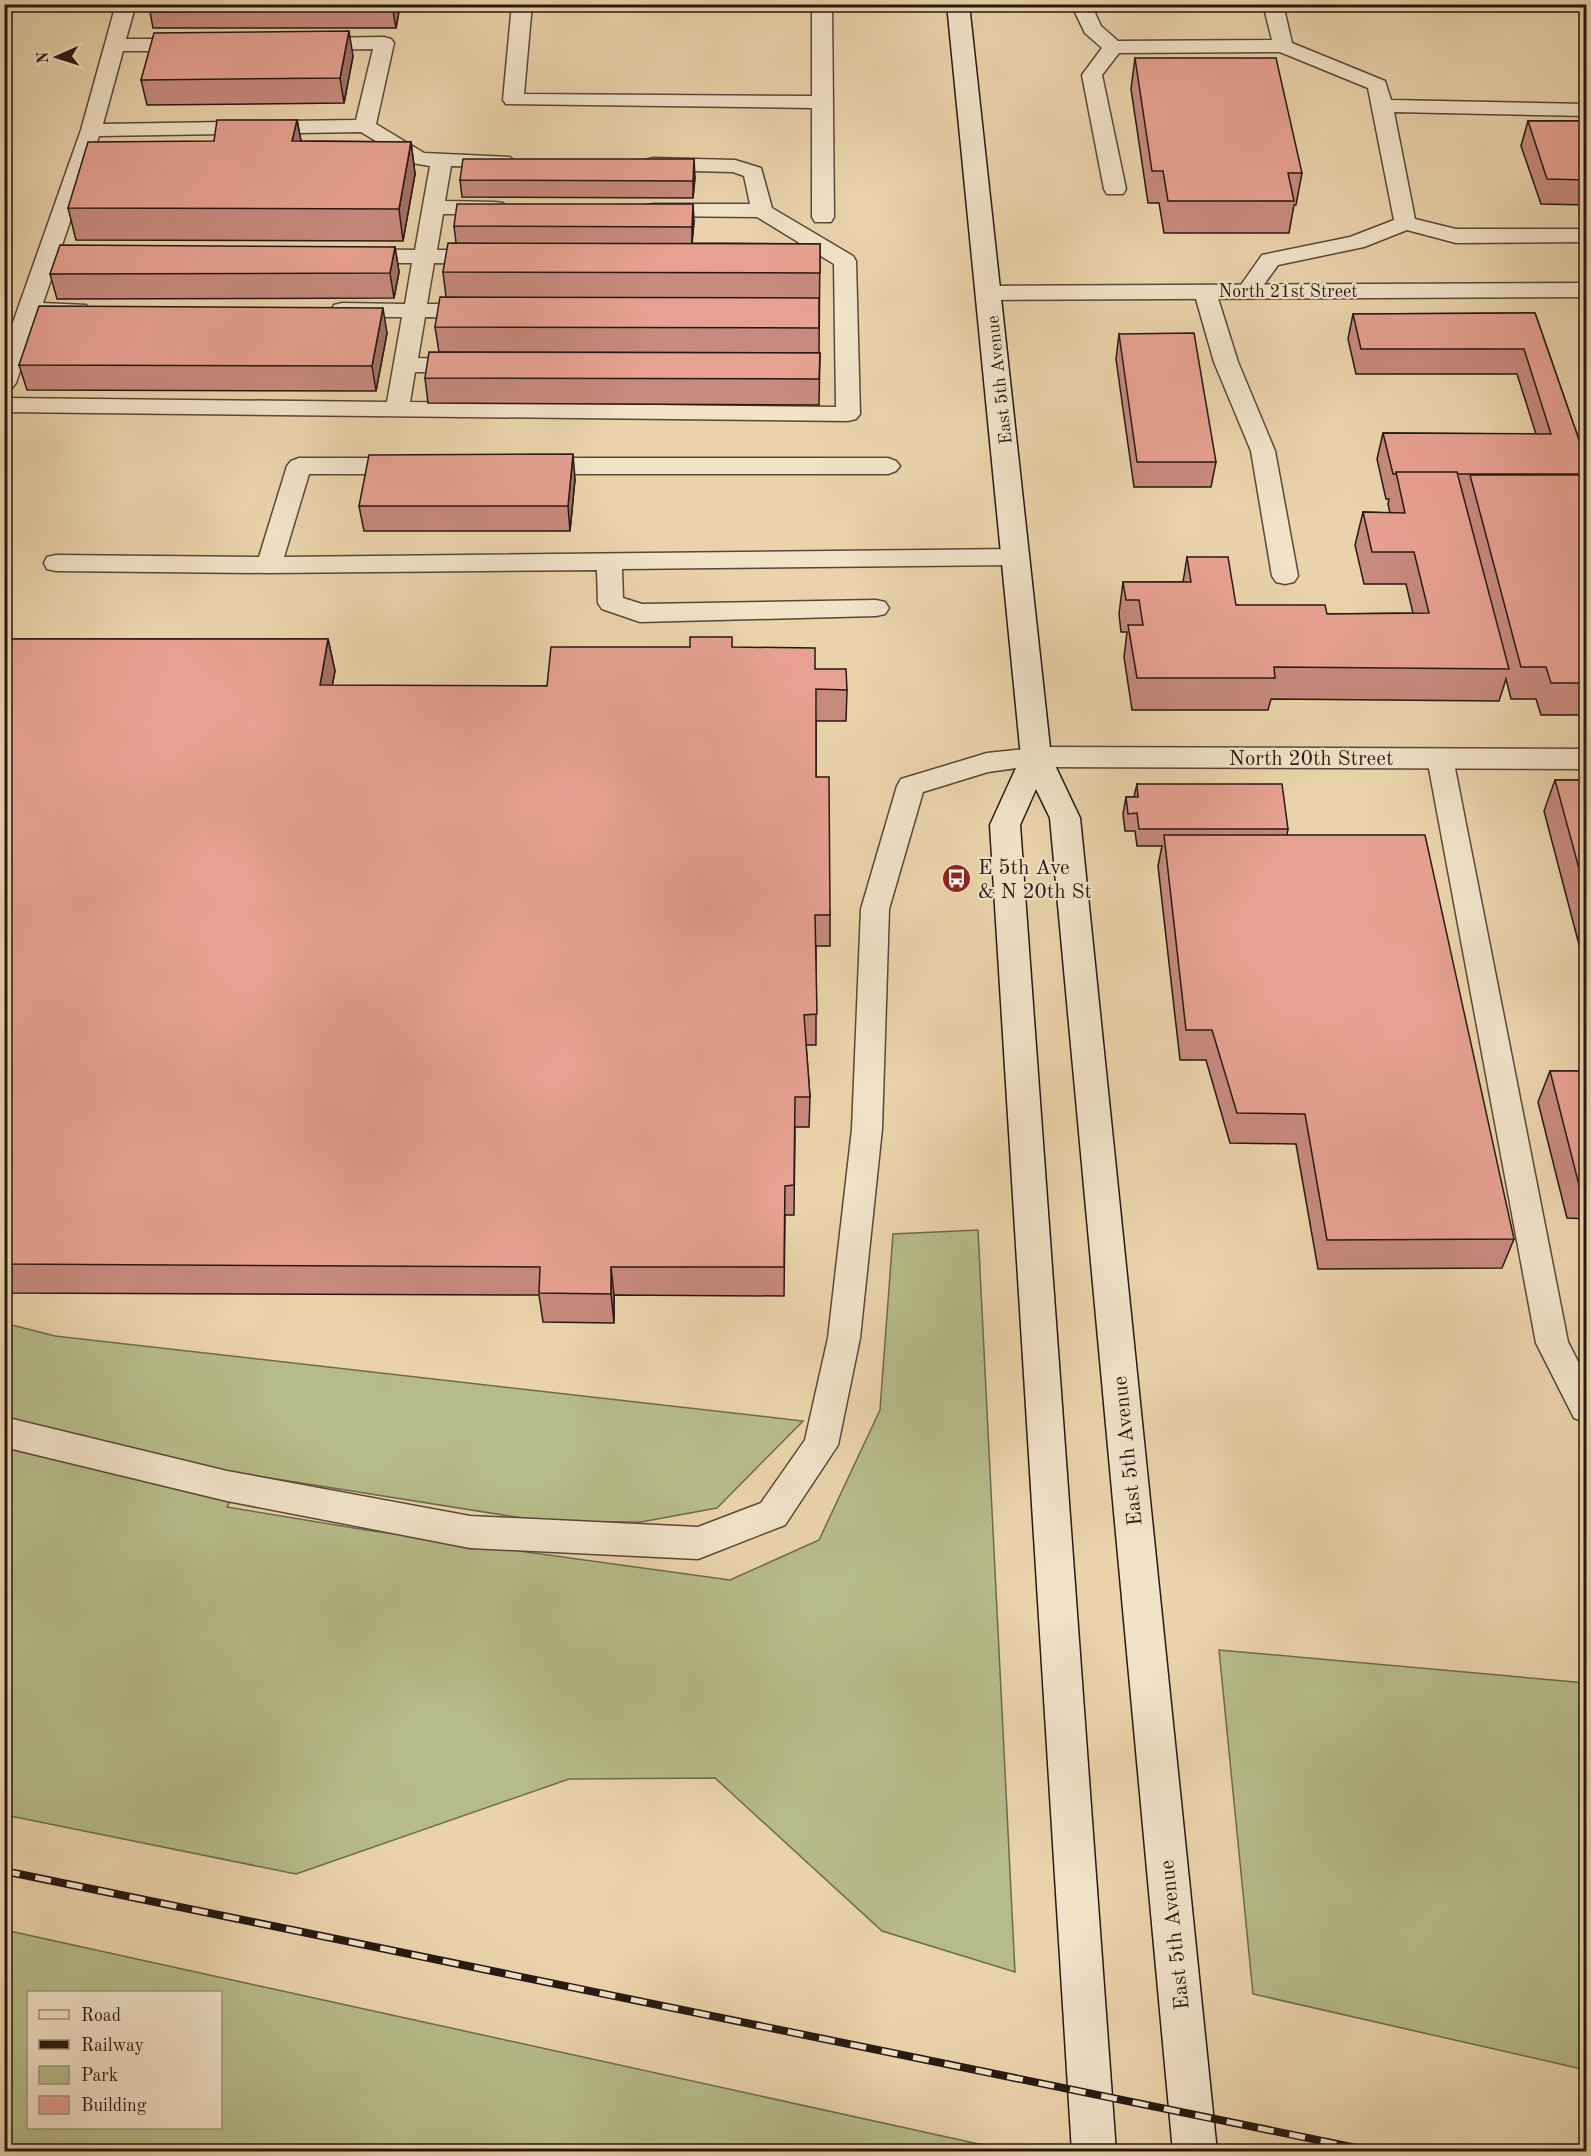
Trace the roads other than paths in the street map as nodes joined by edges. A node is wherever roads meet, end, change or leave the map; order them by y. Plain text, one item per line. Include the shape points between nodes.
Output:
1 (126, 4) edge
2 (522, 4) edge
3 (822, 4) edge
4 (958, 4) edge
5 (1081, 4) edge
6 (1273, 4) edge
7 (290, 44) edge
8 (115, 45) junction
9 (220, 45) edge
10 (1283, 46) junction
11 (1113, 47) junction
12 (823, 102) junction
13 (1382, 106) junction
14 (1587, 110) edge
15 (365, 126) junction
16 (91, 130) junction
17 (442, 160) junction
18 (524, 162) edge
19 (630, 164) edge
20 (1115, 189) dead end
21 (433, 207) junction
22 (515, 208) edge
23 (632, 209) edge
24 (762, 212) junction
25 (823, 217) dead end
26 (1405, 224) junction
27 (1587, 236) edge
28 (48, 255) junction
29 (119, 255) edge
30 (330, 256) edge
31 (424, 256) junction
32 (506, 257) edge
33 (798, 260) edge
34 (845, 261) junction
35 (1587, 290) edge
36 (1205, 292) junction
37 (1247, 292) junction
38 (990, 293) junction
39 (29, 310) junction
40 (99, 310) edge
41 (321, 310) edge
42 (415, 310) junction
43 (499, 311) edge
44 (822, 314) edge
45 (846, 314) junction
46 (405, 365) junction
47 (488, 365) edge
48 (823, 365) dead end
49 (847, 365) junction
50 (4, 383) edge
51 (4, 405) edge
52 (397, 410) junction
53 (428, 466) edge
54 (511, 466) edge
55 (888, 466) dead end
56 (1016, 556) junction
57 (609, 560) junction
58 (56, 563) dead end
59 (269, 565) junction
60 (1285, 576) dead end
61 (876, 608) dead end
62 (1036, 757) junction
63 (1440, 758) junction
64 (1587, 759) edge
65 (1587, 1408) edge
66 (4, 1432) edge
67 (1094, 2151) edge
68 (1195, 2151) edge

1 - 8 lane
2 - 12 lane via 513,100
3 - 12 lane
4 - 38 main road, East 5th Avenue
5 - 11 lane via 1092,29
6 - 10 lane
7 - 15 lane via 384,43
8 - 9 lane
8 - 16 lane
10 - 11 lane
10 - 13 lane via 1378,85
11 - 20 lane via 1092,75
12 - 25 lane
13 - 14 lane
13 - 26 lane
15 - 16 lane
15 - 17 lane via 419,159
16 - 28 lane
17 - 18 lane
17 - 21 lane
19 - 24 lane via 735,166 754,172
21 - 22 lane
21 - 31 lane
23 - 24 lane
24 - 34 lane
26 - 27 lane via 1456,236
26 - 37 lane via 1356,242 1270,260
28 - 29 lane
28 - 39 lane
30 - 31 lane
31 - 32 lane
31 - 42 lane
33 - 34 lane
34 - 45 lane
35 - 37 main road, North 21st Street
36 - 37 main road, North 21st Street
36 - 38 main road, North 21st Street
36 - 60 lane via 1226,362 1263,451
38 - 56 main road, East 5th Avenue
39 - 40 lane
39 - 50 lane
41 - 42 lane
42 - 43 lane
42 - 46 lane
44 - 45 lane
45 - 49 lane
46 - 47 lane
46 - 52 lane
48 - 49 lane
49 - 52 lane via 848,414
51 - 52 lane
53 - 59 lane via 299,466
54 - 55 lane
56 - 57 lane
56 - 62 main road, East 5th Avenue
57 - 59 lane
57 - 61 lane via 611,603 640,613
58 - 59 lane
62 - 63 main road, North 20th Street
62 - 66 lane via 987,763 911,786 875,909 867,1129 844,1338 820,1445 773,1514 698,1544 470,1532 227,1486
62 - 67 main road via 1005,825
62 - 68 main road, East 5th Avenue via 1065,818
63 - 64 main road, North 20th Street
63 - 65 lane via 1552,1342

